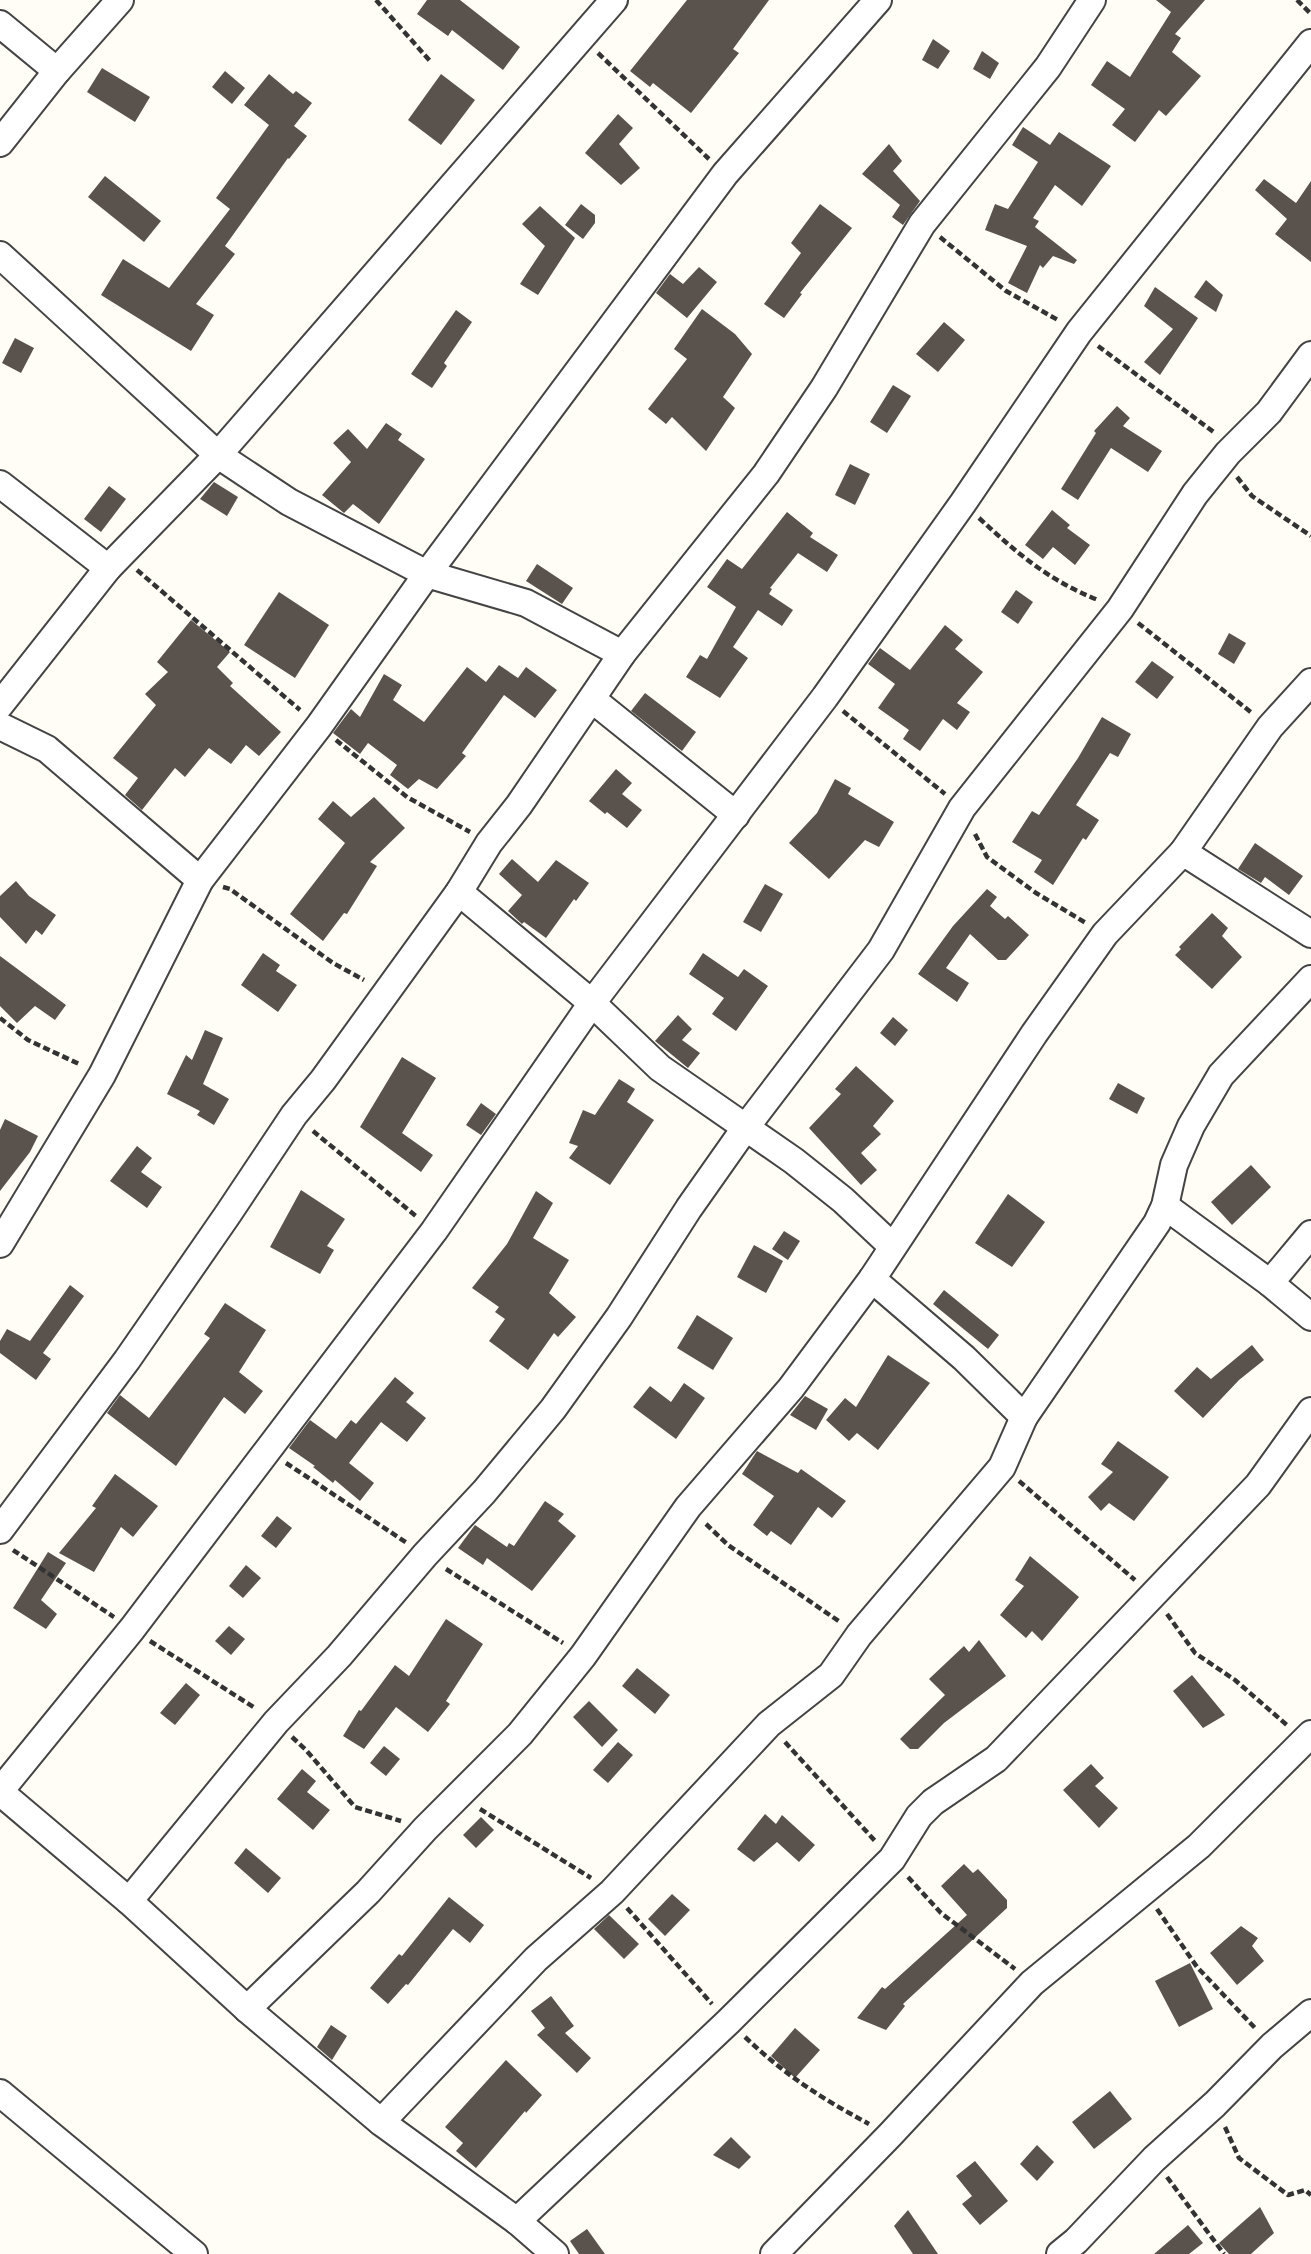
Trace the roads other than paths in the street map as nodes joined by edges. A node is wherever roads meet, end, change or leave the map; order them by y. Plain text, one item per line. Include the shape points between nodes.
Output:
1 (120, 0) edge
2 (614, 0) edge
3 (878, 0) edge
4 (1092, 0) edge
5 (0, 24) edge
6 (1311, 43) edge
7 (57, 71) junction
8 (0, 143) edge
9 (0, 256) edge
10 (1311, 355) edge
11 (218, 455) junction
12 (0, 484) edge
13 (108, 568) junction
14 (428, 575) junction
15 (622, 654) junction
16 (1311, 682) edge
17 (593, 700) junction
18 (0, 705) edge
19 (0, 726) edge
20 (736, 815) junction
21 (1184, 852) junction
22 (200, 880) junction
23 (459, 892) junction
24 (1311, 934) edge
25 (1311, 979) edge
26 (592, 1003) junction
27 (746, 1127) junction
28 (1165, 1206) junction
29 (1311, 1234) edge
30 (0, 1244) edge
31 (892, 1246) junction
32 (872, 1279) junction
33 (1270, 1283) junction
34 (1311, 1317) edge
35 (1311, 1411) edge
36 (1024, 1418) junction
37 (6, 1540) edge
38 (1311, 1734) edge
39 (0, 1791) edge
40 (129, 1901) junction
41 (247, 2009) junction
42 (1311, 2013) edge
43 (0, 2093) edge
44 (381, 2122) junction
45 (517, 2221) junction
46 (194, 2254) edge
47 (555, 2254) edge
48 (774, 2254) edge
49 (1060, 2254) edge

1 - 7 street
2 - 11 street
3 - 14 street via 725,174
4 - 15 street via 1048,67 922,224 824,388 766,474
5 - 7 street
6 - 20 street via 1079,332 955,515
7 - 8 street
9 - 11 street
10 - 27 street via 1269,412 1195,494 1120,609 962,808 881,950
11 - 13 street
11 - 14 street via 289,502
12 - 13 street
13 - 18 street
14 - 15 street via 526,603
14 - 22 street
15 - 17 street
16 - 21 street via 1270,727
17 - 20 street
17 - 23 street
19 - 22 street via 47,749
20 - 26 street
21 - 24 street
21 - 31 street via 1105,934
22 - 30 street via 102,1075
23 - 26 street
23 - 37 street via 293,1115
25 - 28 street via 1221,1075 1174,1165
26 - 27 street via 660,1068
26 - 39 street via 434,1231 131,1629
27 - 31 street via 843,1200
27 - 40 street via 553,1409 276,1722
28 - 33 street
28 - 36 street via 1149,1237
29 - 33 street
31 - 32 street
32 - 36 street via 964,1358
32 - 41 street via 791,1388 688,1507 520,1734
33 - 34 street
35 - 45 street via 1258,1485 996,1759 933,1802 892,1859
36 - 44 street via 1002,1467 859,1635 831,1675 769,1724 612,1892 536,1959
38 - 48 street via 1199,1846 1032,1983
39 - 40 street
40 - 41 street
41 - 44 street
42 - 49 street
43 - 46 street
44 - 45 street
45 - 47 street

